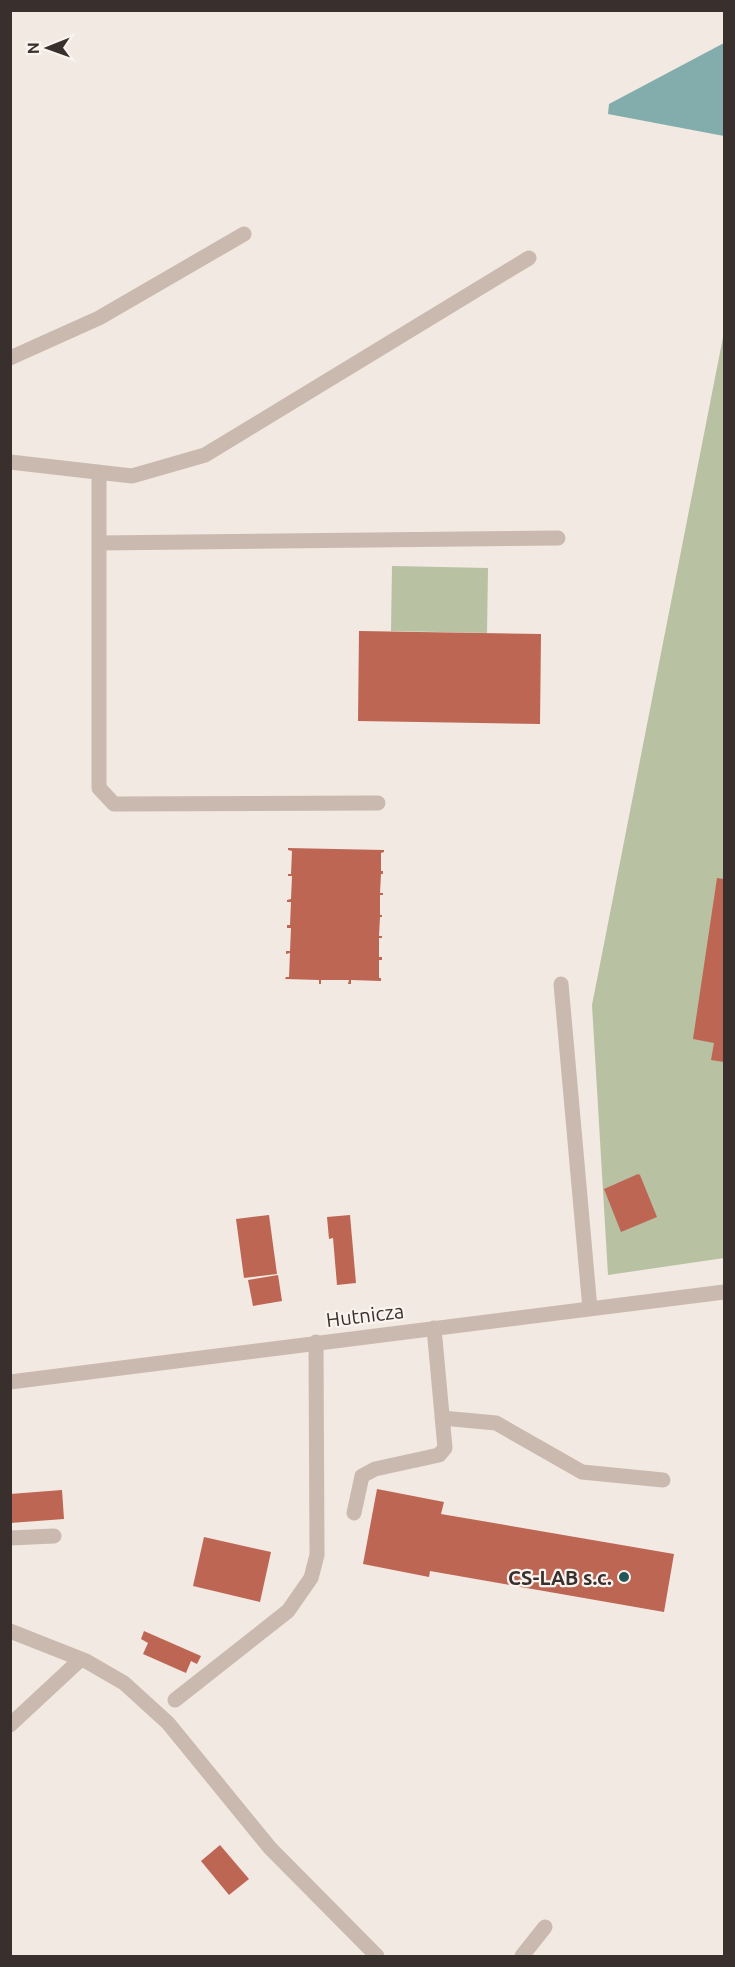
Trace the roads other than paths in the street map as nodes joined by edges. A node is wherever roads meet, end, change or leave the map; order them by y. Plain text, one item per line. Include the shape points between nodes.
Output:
1 (244, 234) dead end
2 (529, 258) dead end
3 (10, 358) edge
4 (10, 462) edge
5 (99, 472) junction
6 (558, 538) dead end
7 (99, 543) junction
8 (378, 804) dead end
9 (561, 984) dead end
10 (724, 1292) edge
11 (590, 1309) junction
12 (434, 1328) junction
13 (316, 1342) junction
14 (10, 1382) edge
15 (442, 1418) junction
16 (663, 1480) dead end
17 (354, 1514) dead end
18 (54, 1536) dead end
19 (10, 1538) edge
20 (10, 1631) edge
21 (80, 1660) junction
22 (175, 1700) dead end
23 (10, 1725) edge
24 (545, 1927) dead end
25 (377, 1956) edge
26 (522, 1956) edge

1 - 3 street via 99,318
2 - 5 street via 206,455 132,476
4 - 5 street
5 - 7 street
6 - 7 street
7 - 8 street via 99,788 114,804
9 - 11 street
10 - 11 street, Hutnicza
11 - 12 street, Hutnicza
12 - 13 street, Hutnicza
12 - 15 street
13 - 14 street, Hutnicza
13 - 22 street via 317,1555 311,1578 288,1611
15 - 16 street via 496,1423 582,1472
15 - 17 street via 445,1448 438,1455 362,1476
18 - 19 street
20 - 21 street
21 - 23 street
21 - 25 street via 124,1683 168,1723 270,1848
24 - 26 street

